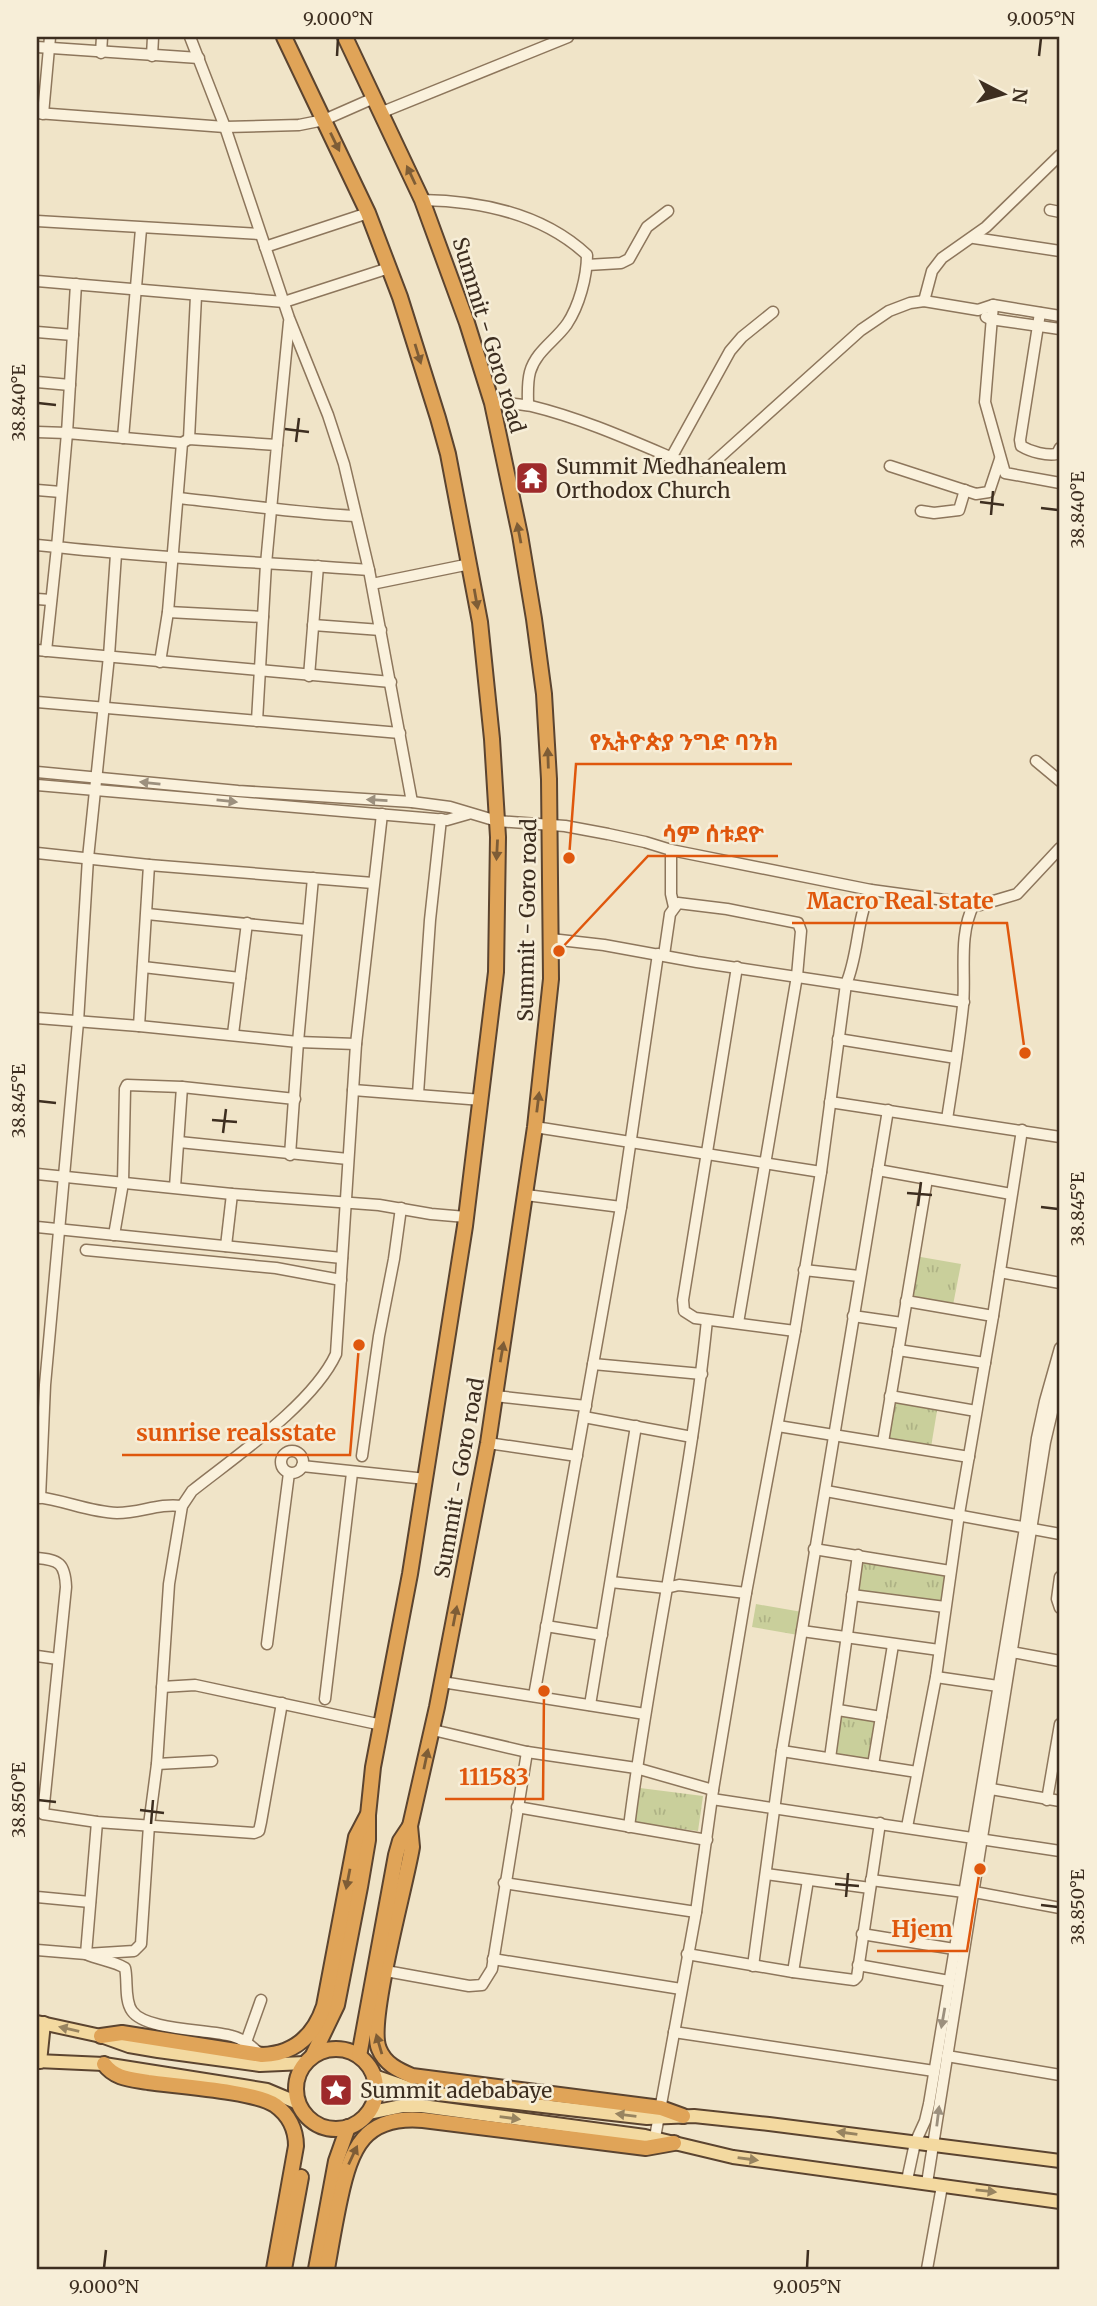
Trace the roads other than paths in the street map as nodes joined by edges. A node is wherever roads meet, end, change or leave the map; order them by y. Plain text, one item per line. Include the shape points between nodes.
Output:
1 (50, 37) edge
2 (102, 37) edge
3 (153, 37) edge
4 (190, 37) edge
5 (284, 37) edge
6 (345, 37) edge
7 (568, 37) edge
8 (37, 47) edge
9 (49, 48) junction
10 (101, 53) junction
11 (152, 56) junction
12 (199, 58) junction
13 (373, 98) junction
14 (380, 113) junction
15 (40, 114) edge
16 (324, 120) junction
17 (225, 127) junction
18 (1060, 155) edge
19 (422, 200) junction
20 (668, 211) dead end
21 (369, 213) junction
22 (37, 221) edge
23 (141, 229) junction
24 (260, 234) junction
25 (974, 238) junction
26 (265, 247) junction
27 (1060, 251) edge
28 (587, 265) junction
29 (389, 268) junction
30 (37, 281) edge
31 (76, 284) junction
32 (136, 290) junction
33 (196, 296) junction
34 (923, 301) junction
35 (284, 302) junction
36 (993, 305) junction
37 (978, 310) junction
38 (773, 312) dead end
39 (1040, 313) junction
40 (1060, 316) edge
41 (289, 318) junction
42 (990, 319) junction
43 (1038, 325) junction
44 (1060, 328) edge
45 (37, 332) edge
46 (73, 335) junction
47 (37, 382) edge
48 (71, 385) junction
49 (492, 403) junction
50 (528, 405) junction
51 (37, 432) edge
52 (67, 433) junction
53 (123, 438) junction
54 (185, 441) junction
55 (277, 445) junction
56 (1060, 448) edge
57 (671, 458) junction
58 (1000, 459) junction
59 (890, 466) dead end
60 (1060, 483) edge
61 (37, 490) edge
62 (965, 490) junction
63 (61, 492) junction
64 (178, 498) junction
65 (271, 507) junction
66 (921, 511) dead end
67 (355, 516) junction
68 (37, 545) edge
69 (57, 547) junction
70 (116, 554) junction
71 (171, 557) junction
72 (266, 564) junction
73 (470, 564) junction
74 (318, 566) junction
75 (369, 570) junction
76 (372, 584) junction
77 (37, 599) edge
78 (51, 600) junction
79 (168, 612) junction
80 (263, 617) junction
81 (313, 625) junction
82 (381, 630) junction
83 (41, 650) edge
84 (109, 656) junction
85 (160, 662) junction
86 (261, 670) junction
87 (309, 676) junction
88 (391, 682) junction
89 (37, 702) edge
90 (104, 708) junction
91 (257, 721) junction
92 (401, 733) junction
93 (1036, 761) dead end
94 (37, 772) edge
95 (97, 778) junction
96 (1060, 781) edge
97 (37, 785) edge
98 (96, 789) junction
99 (412, 802) junction
100 (382, 814) junction
101 (468, 814) junction
102 (441, 819) junction
103 (497, 821) junction
104 (550, 826) junction
105 (1060, 848) edge
106 (671, 850) junction
107 (37, 853) edge
108 (88, 858) junction
109 (149, 865) junction
110 (313, 878) junction
111 (373, 883) junction
112 (870, 890) junction
113 (974, 904) junction
114 (674, 907) junction
115 (147, 914) junction
116 (247, 922) junction
117 (307, 930) junction
118 (551, 939) junction
119 (661, 955) junction
120 (144, 967) junction
121 (737, 967) junction
122 (797, 976) junction
123 (240, 978) junction
124 (846, 984) junction
125 (964, 1002) junction
126 (37, 1018) edge
127 (78, 1022) junction
128 (139, 1026) junction
129 (233, 1034) junction
130 (838, 1039) junction
131 (298, 1042) junction
132 (356, 1045) junction
133 (956, 1058) junction
134 (182, 1087) junction
135 (353, 1090) junction
136 (418, 1094) junction
137 (295, 1099) junction
138 (482, 1100) junction
139 (830, 1102) junction
140 (888, 1110) junction
141 (947, 1119) junction
142 (535, 1127) junction
143 (1021, 1130) junction
144 (1060, 1137) edge
145 (179, 1142) junction
146 (630, 1143) junction
147 (290, 1155) junction
148 (707, 1155) junction
149 (348, 1159) junction
150 (766, 1162) junction
151 (878, 1170) junction
152 (821, 1172) junction
153 (37, 1174) edge
154 (64, 1176) junction
155 (926, 1179) junction
156 (123, 1183) junction
157 (175, 1187) junction
158 (232, 1194) junction
159 (1011, 1194) junction
160 (526, 1195) junction
161 (346, 1204) junction
162 (621, 1207) junction
163 (401, 1208) junction
164 (466, 1217) junction
165 (37, 1227) edge
166 (60, 1229) junction
167 (114, 1235) junction
168 (226, 1246) junction
169 (86, 1250) dead end
170 (342, 1258) junction
171 (804, 1270) junction
172 (1000, 1272) junction
173 (859, 1276) junction
174 (341, 1280) junction
175 (1060, 1283) edge
176 (906, 1301) junction
177 (993, 1315) junction
178 (853, 1316) junction
179 (708, 1320) junction
180 (738, 1323) junction
181 (902, 1323) junction
182 (795, 1331) junction
183 (1060, 1348) edge
184 (898, 1350) junction
185 (985, 1363) junction
186 (593, 1364) junction
187 (702, 1374) junction
188 (1060, 1378) edge
189 (41, 1385) edge
190 (495, 1396) junction
191 (890, 1396) junction
192 (1057, 1402) edge
193 (586, 1406) junction
194 (976, 1411) junction
195 (584, 1417) junction
196 (636, 1426) junction
197 (778, 1426) junction
198 (835, 1436) junction
199 (692, 1437) junction
200 (883, 1442) junction
201 (488, 1443) junction
202 (362, 1456) dead end
203 (578, 1456) junction
204 (969, 1457) junction
205 (302, 1466) junction
206 (289, 1473) junction
207 (352, 1473) junction
208 (426, 1479) junction
209 (826, 1491) junction
210 (39, 1497) edge
211 (182, 1506) junction
212 (959, 1514) junction
213 (1029, 1529) junction
214 (1060, 1534) edge
215 (814, 1549) junction
216 (858, 1555) junction
217 (37, 1558) edge
218 (950, 1571) junction
219 (1060, 1577) edge
220 (611, 1582) junction
221 (666, 1588) junction
222 (746, 1593) junction
223 (852, 1595) junction
224 (944, 1608) junction
225 (1060, 1608) edge
226 (547, 1626) junction
227 (802, 1631) junction
228 (602, 1635) junction
229 (847, 1638) junction
230 (267, 1644) dead end
231 (892, 1645) junction
232 (939, 1650) junction
233 (1012, 1652) junction
234 (37, 1656) edge
235 (58, 1659) junction
236 (1060, 1661) edge
237 (936, 1677) junction
238 (442, 1682) junction
239 (998, 1686) junction
240 (162, 1687) junction
241 (534, 1696) junction
242 (325, 1699) dead end
243 (282, 1703) junction
244 (590, 1705) junction
245 (838, 1710) junction
246 (645, 1714) junction
247 (881, 1717) junction
248 (1060, 1724) edge
249 (382, 1725) junction
250 (433, 1730) junction
251 (37, 1735) edge
252 (50, 1735) junction
253 (782, 1751) junction
254 (527, 1752) junction
255 (830, 1758) junction
256 (212, 1761) dead end
257 (157, 1764) junction
258 (873, 1765) junction
259 (636, 1768) junction
260 (917, 1772) junction
261 (991, 1789) junction
262 (713, 1795) junction
263 (1047, 1800) junction
264 (1060, 1801) edge
265 (517, 1807) junction
266 (775, 1807) junction
267 (40, 1814) edge
268 (368, 1815) junction
269 (97, 1822) junction
270 (880, 1823) junction
271 (149, 1825) junction
272 (410, 1826) junction
273 (629, 1827) junction
274 (907, 1827) junction
275 (977, 1838) junction
276 (707, 1840) junction
277 (1060, 1851) edge
278 (766, 1874) junction
279 (808, 1880) junction
280 (504, 1883) junction
281 (871, 1884) junction
282 (969, 1892) junction
283 (37, 1897) edge
284 (90, 1902) junction
285 (1060, 1908) edge
286 (696, 1912) junction
287 (862, 1934) junction
288 (37, 1950) edge
289 (954, 1950) junction
290 (86, 1954) junction
291 (687, 1954) junction
292 (493, 1959) junction
293 (858, 1965) junction
294 (753, 1966) junction
295 (386, 1971) junction
296 (793, 1972) junction
297 (949, 1981) junction
298 (681, 1989) junction
299 (261, 2000) dead end
300 (40, 2022) edge
301 (674, 2032) junction
302 (101, 2036) junction
303 (246, 2042) junction
304 (261, 2055) junction
305 (359, 2056) junction
306 (947, 2056) junction
307 (309, 2059) junction
308 (38, 2061) edge
309 (104, 2064) junction
310 (934, 2071) junction
311 (1060, 2075) edge
312 (374, 2076) junction
313 (298, 2103) junction
314 (368, 2113) junction
315 (660, 2113) junction
316 (683, 2116) joint
317 (306, 2117) junction
318 (348, 2127) junction
319 (654, 2143) junction
320 (674, 2143) joint
321 (915, 2143) junction
322 (934, 2146) junction
323 (1060, 2161) edge
324 (906, 2180) junction
325 (927, 2183) junction
326 (942, 2186) junction
327 (1060, 2202) edge
328 (274, 2269) edge
329 (284, 2269) edge
330 (316, 2269) edge
331 (327, 2269) edge
332 (928, 2269) edge

1 - 9 street
2 - 10 street
3 - 11 street
4 - 12 street
5 - 16 highway
6 - 13 highway, Summit - Goro road
7 - 14 street
8 - 9 street
9 - 10 street
9 - 15 street
10 - 11 street
11 - 12 street
12 - 17 street
13 - 14 highway, Summit - Goro road
13 - 16 street
19 -> 14 highway, Summit - Goro road
15 - 17 street
16 - 17 street
16 -> 21 highway
17 - 24 street
18 - 25 street
19 - 28 street via 453,200 513,212 578,247 587,255
19 - 49 highway, Summit - Goro road
20 - 28 street via 647,227 629,259
21 - 26 street
21 - 29 highway
22 - 23 street
23 - 24 street
23 - 32 street
24 - 26 street
25 - 27 street
25 - 34 street via 942,258 932,271
26 - 35 street
28 - 50 street via 567,324 530,372
29 - 35 street
29 -> 73 highway via 438,418
30 - 31 street
31 - 32 street
31 - 46 street
32 - 33 street
32 - 53 street
33 - 35 street
33 - 54 street
34 - 37 street
34 - 57 street via 889,311 866,327 707,468 701,470
35 - 41 street
36 - 37 street
36 - 39 street
36 - 42 street
37 - 42 street
38 - 57 street via 730,351
39 - 40 street
39 - 43 street
41 - 55 street
41 - 67 street via 328,415 354,498
42 - 43 street
42 - 58 street via 985,402
43 - 44 street
43 - 56 street via 1021,446 1053,455
45 - 46 street
46 - 48 street
47 - 48 street
48 - 52 street
49 - 50 street
104 -> 49 highway, Summit - Goro road via 548,733 536,630
50 - 57 street
51 - 52 street
52 - 53 street
52 - 63 street
53 - 54 street
54 - 55 street
54 - 64 street
55 - 65 street
58 - 60 street via 1005,473
58 - 62 street via 989,492
59 - 62 street
61 - 63 street
62 - 66 street via 959,509
63 - 69 street
64 - 65 street
64 - 71 street
65 - 67 street
65 - 72 street
67 - 75 street
68 - 69 street
69 - 70 street
69 - 78 street
70 - 71 street
70 - 84 street
71 - 72 street
71 - 79 street
72 - 74 street
72 - 80 street
73 - 76 street
73 -> 103 highway via 486,669
74 - 75 street
74 - 81 street
75 - 76 street
76 - 82 street
77 - 78 street
78 - 83 street
79 - 80 street
79 - 85 street
80 - 86 street
81 - 82 street
81 - 87 street
82 - 88 street
83 - 84 street
84 - 85 street
84 - 90 street
85 - 86 street
86 - 87 street
86 - 91 street
87 - 88 street
88 - 92 street
89 - 90 street
90 - 91 street
90 - 95 street
91 - 92 street
92 - 99 street
93 - 96 street
94 - 95 street
95 - 98 street
99 -> 95 street
97 - 98 street
98 -> 100 street
98 - 108 street
99 - 101 street
100 - 102 street
100 - 111 street
101 - 102 street
101 - 103 street
102 - 136 street
103 - 104 street
103 -> 138 highway via 496,972
104 - 106 street via 620,836
104 - 118 highway, Summit - Goro road
105 - 113 street via 1017,894
106 - 112 street
106 - 114 street
107 - 108 street
108 - 109 street
108 - 127 street
109 - 110 street
109 - 115 street
110 - 111 street
110 - 117 street
111 - 132 street
112 - 113 street
112 - 124 street
113 - 125 street via 967,929
114 - 119 street
114 - 122 street via 687,902 798,923
115 - 116 street
115 - 120 street
116 - 117 street
116 - 123 street
117 - 131 street
118 - 119 street
142 -> 118 highway, Summit - Goro road via 547,1031
119 - 121 street
119 - 146 street
120 - 123 street
120 - 128 street
121 - 122 street
121 - 148 street
122 - 124 street
122 - 150 street
123 - 129 street
124 - 125 street
124 - 130 street
125 - 133 street
126 - 127 street
127 - 128 street
127 - 154 street
128 - 129 street
129 - 131 street
130 - 133 street
130 - 139 street
131 - 132 street
131 - 137 street
132 - 135 street
133 - 141 street
134 - 137 street
134 - 145 street
134 - 156 street via 132,1083 125,1089
135 - 136 street
135 - 149 street
136 - 138 street
137 - 147 street
138 - 164 highway
139 - 140 street
139 - 152 street
140 - 141 street
140 - 151 street
141 - 143 street
142 - 146 street
142 - 160 highway, Summit - Goro road
143 - 144 street
143 - 159 street
145 - 147 street
145 - 157 street
146 - 148 street
146 - 162 street
147 - 149 street
148 - 150 street
148 - 179 street via 683,1300 684,1311
149 - 161 street
150 - 152 street
150 - 180 street
151 - 155 street
151 - 173 street
152 - 171 street
153 - 154 street
154 - 156 street
154 - 166 street
155 - 159 street
155 - 176 street
156 - 157 street
156 - 167 street
157 - 158 street
158 - 161 street
158 - 168 street
159 - 172 street
160 - 162 street
190 -> 160 highway, Summit - Goro road
161 - 163 street
161 - 170 street
162 - 186 street
163 - 164 street
163 - 202 street
164 - 208 highway
165 - 166 street
166 - 167 street
166 - 189 street
167 - 168 street
168 - 170 street
169 - 174 street via 276,1268
170 - 174 street
171 - 173 street
171 - 182 street
172 - 175 street
172 - 177 street
173 - 178 street
174 - 211 street via 336,1354 329,1369 281,1419 192,1491
176 - 177 street
176 - 181 street
177 - 185 street
178 - 181 street
178 - 198 street
179 - 180 street
179 - 187 street
180 - 182 street
181 - 184 street
182 - 197 street
183 - 213 street via 1039,1426
184 - 185 street
184 - 191 street
185 - 194 street
186 - 187 street
186 - 193 street
187 - 199 street
188 - 192 street
189 - 210 street
190 - 193 street
190 - 201 highway, Summit - Goro road
191 - 194 street
191 - 200 street
192 - 213 street
193 - 195 street
194 - 204 street
195 - 196 street
195 - 203 street
196 - 199 street
196 - 220 street
197 - 198 street
197 - 222 street
198 - 200 street
198 - 209 street
199 - 221 street
200 - 204 street
201 - 203 street
238 -> 201 highway, Summit - Goro road
203 - 226 street
204 - 212 street
205 - 206 street
205 - 206 street via 296,1452 285,1454 281,1464
205 - 207 street
206 - 230 street
207 - 208 street
207 - 242 street
208 - 249 highway
209 - 212 street
209 - 215 street
210 - 211 street via 117,1513 162,1504
211 - 240 street via 169,1584
212 - 213 street
212 - 218 street
213 - 214 street
213 - 233 street
213 - 239 street
215 - 216 street
215 - 227 street
216 - 218 street
216 - 223 street
217 - 235 street via 61,1564 66,1575
218 - 224 street
219 - 225 street
220 - 221 street
220 - 228 street
221 - 222 street via 679,1585
221 - 246 street
222 - 262 street
223 - 224 street
223 - 229 street
224 - 232 street
226 - 228 street
226 - 241 street
227 - 229 street
227 - 253 street
228 - 244 street
229 - 231 street
229 - 245 street
231 - 232 street
231 - 247 street
232 - 237 street
233 - 236 street
233 - 261 street
234 - 235 street
235 - 252 street
237 - 239 street
237 - 260 street
238 - 241 street
238 - 250 highway, Summit - Goro road
239 - 275 street
240 - 243 street via 195,1685
240 - 257 street
241 - 244 street
243 - 249 street
243 - 271 street via 259,1831
244 - 246 street
245 - 247 street
245 - 255 street
246 - 259 street
247 - 258 street
248 - 263 street
249 - 268 highway
250 - 254 street
272 -> 250 highway, Summit - Goro road
251 - 252 street
252 - 267 street
253 - 255 street
253 - 266 street
254 - 259 street
254 - 265 street
255 - 258 street
256 - 257 street
257 - 271 street
258 - 260 street
259 - 262 street
259 - 273 street
260 - 274 street
261 - 263 street
261 - 275 street
262 - 266 street
262 - 276 street
263 - 264 street
265 - 273 street
265 - 280 street
266 - 270 street
266 - 278 street
267 - 269 street
268 -> 304 highway via 356,1837 320,2017 309,2035 293,2048
268 - 307 highway via 368,1840 341,1986 330,2024
269 - 271 street
269 - 284 street
270 - 274 street
270 - 281 street
271 - 290 street via 141,1944 134,1951
272 - 295 highway via 412,1847
272 - 305 highway via 396,1855
273 - 276 street
274 - 275 street
275 - 277 street
275 - 282 street
276 - 286 street
278 - 279 street
278 - 294 street
279 - 281 street
279 - 296 street
280 - 286 street
280 - 292 street
281 - 282 street
281 - 287 street
282 - 285 street
282 - 289 street
282 - 306 street
283 - 284 street
284 - 290 street
286 - 291 street
287 - 289 street
287 - 293 street
288 - 290 street
289 - 297 street
290 - 303 street via 125,1968 130,2004 138,2016
291 - 294 street
291 - 298 street
292 - 295 street via 482,1985
292 - 298 street
293 - 296 street via 854,1980
293 - 297 street
294 - 296 street
315 -> 295 highway via 399,2071 389,2064 376,2039
297 -> 310 street
298 - 301 street
299 - 303 street
302 -> 300 main road
300 - 308 main road
301 - 310 street
301 - 315 street
302 - 304 highway via 122,2034
302 - 307 main road via 129,2046 260,2065
303 - 304 street
305 - 307 highway via 336,2048
305 - 312 highway
306 - 311 street
322 -> 306 street
307 - 313 highway via 297,2078
308 - 309 main road
309 - 313 main road via 260,2088
309 - 328 highway via 110,2072 130,2080 250,2096 285,2113 296,2146
310 - 321 street via 925,2121
312 - 314 highway via 376,2096
315 -> 312 main road via 420,2092
313 - 317 highway
314 - 318 highway
314 -> 319 main road via 422,2106
315 - 316 highway
315 - 319 street
321 -> 316 main road
317 - 318 highway via 326,2128
317 - 329 highway via 304,2159
318 - 330 highway via 336,2161
319 - 320 highway
331 -> 319 highway via 352,2154 361,2140 384,2124 405,2119
320 -> 324 main road via 733,2157
321 - 322 main road
321 - 324 street
322 - 323 main road
322 - 325 street
324 - 325 main road
325 - 326 main road
326 -> 327 main road
326 - 332 street

